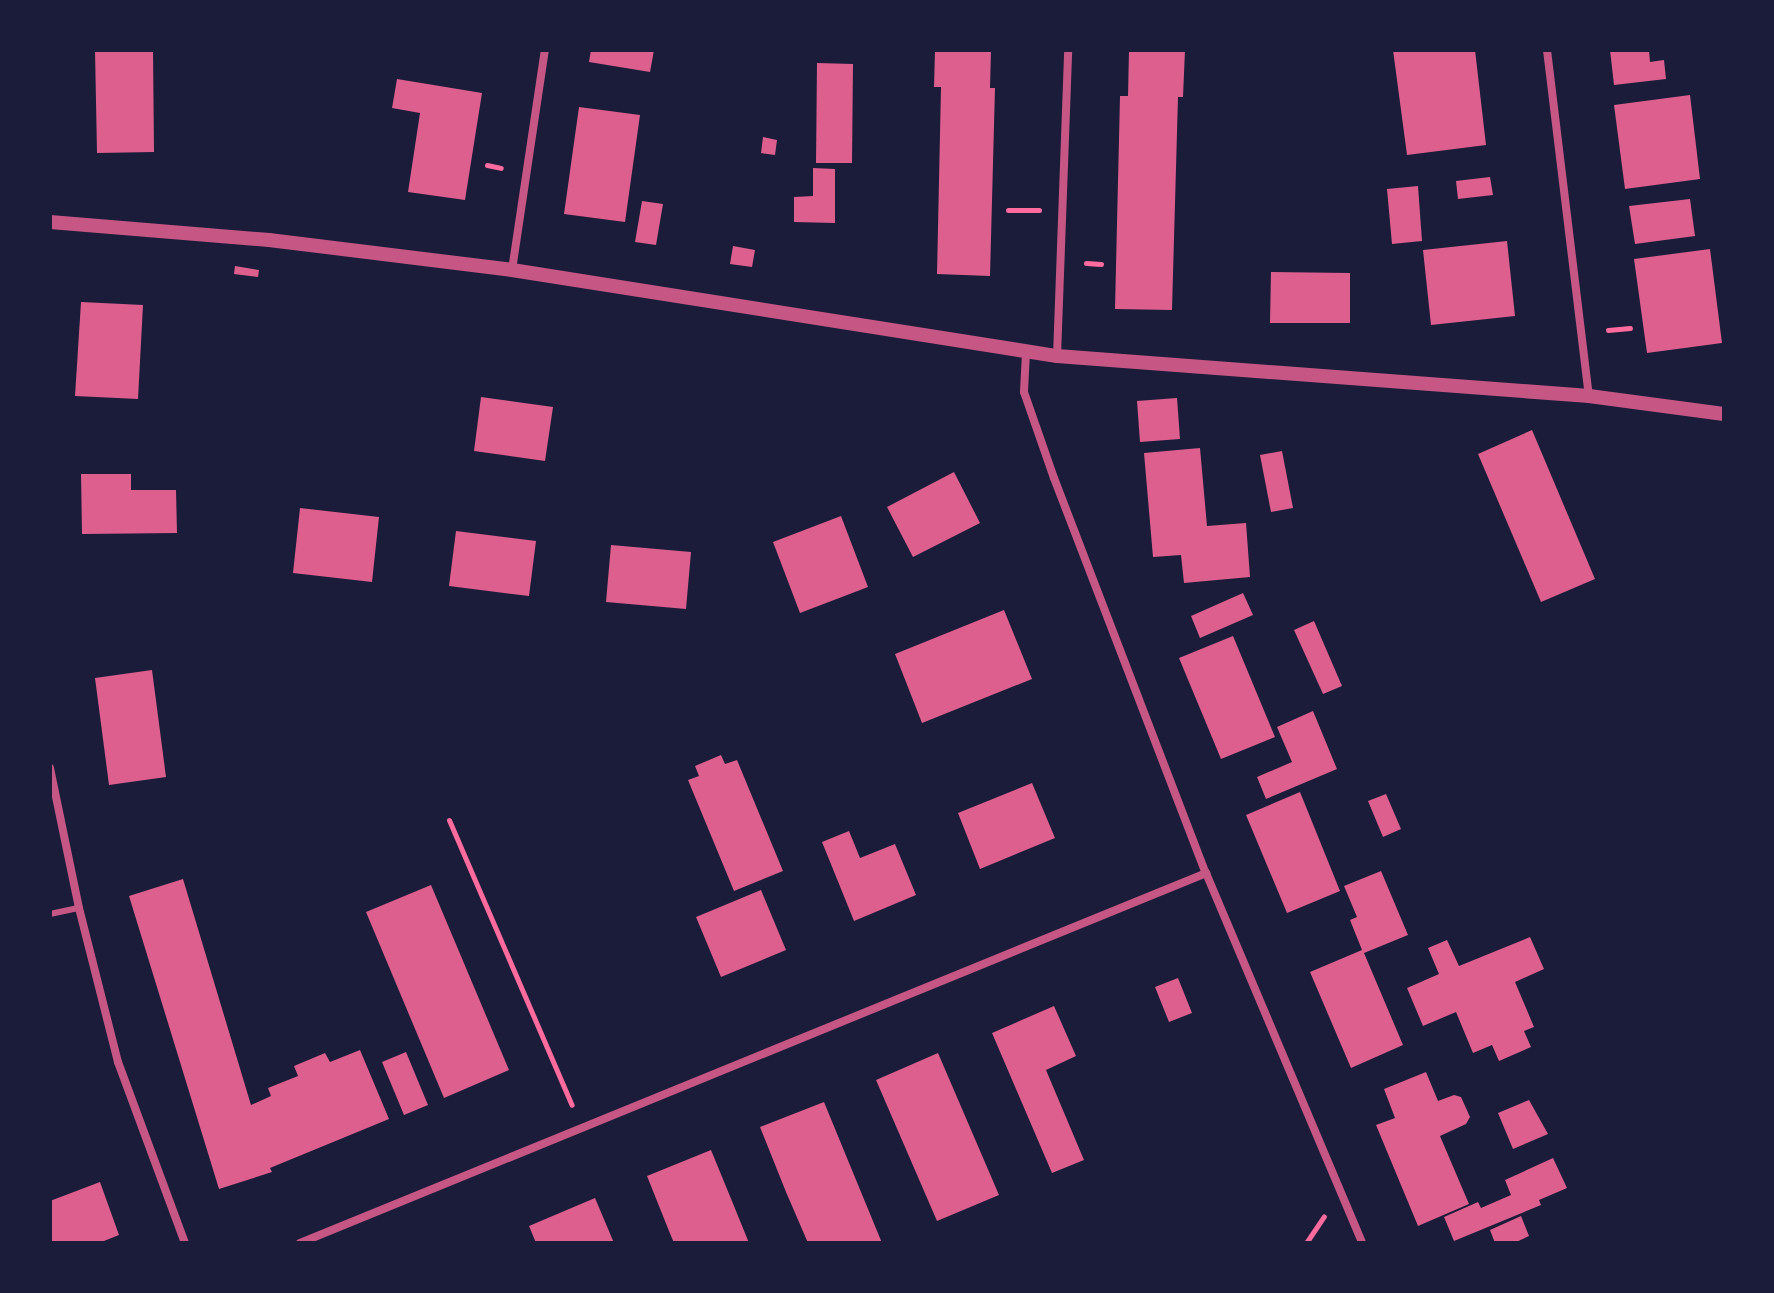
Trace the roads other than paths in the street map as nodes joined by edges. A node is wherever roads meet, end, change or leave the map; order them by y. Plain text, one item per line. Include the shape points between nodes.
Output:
1 (545, 50) edge
2 (1068, 50) edge
3 (1547, 50) edge
4 (50, 222) edge
5 (512, 270) junction
6 (1026, 352) junction
7 (1057, 356) junction
8 (1589, 396) junction
9 (1724, 414) edge
10 (50, 768) edge
11 (50, 780) edge
12 (1206, 873) junction
13 (79, 908) junction
14 (50, 914) edge
15 (185, 1243) edge
16 (300, 1243) edge
17 (1362, 1243) edge

1 - 5 street
2 - 7 street
3 - 8 street
4 - 5 street via 240,237
5 - 6 street
6 - 7 street
6 - 12 street via 1024,392
7 - 8 street
8 - 9 street
10 - 11 street
11 - 13 street
12 - 16 street
12 - 17 street
13 - 14 lane
13 - 15 street via 118,1062

